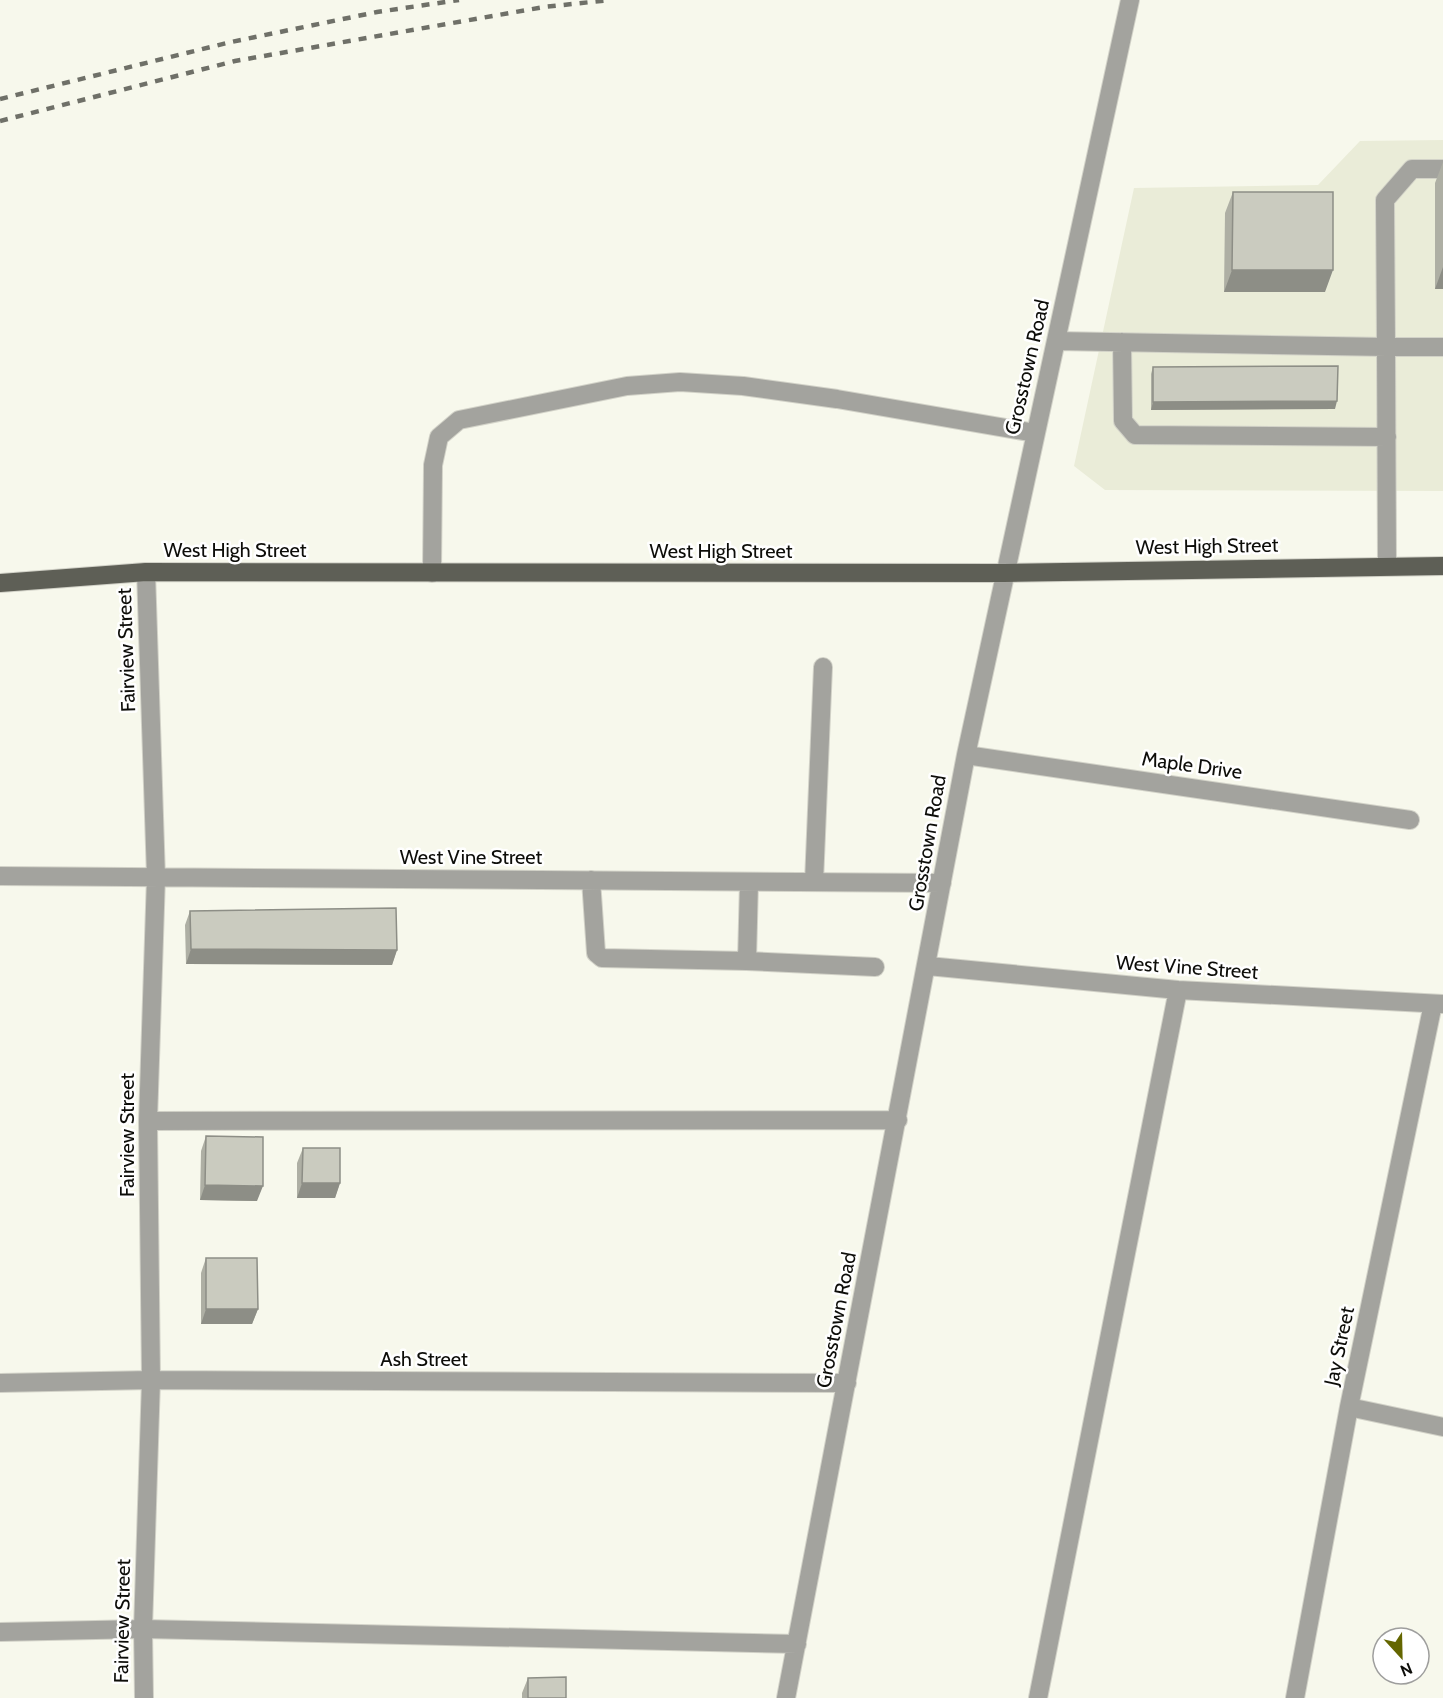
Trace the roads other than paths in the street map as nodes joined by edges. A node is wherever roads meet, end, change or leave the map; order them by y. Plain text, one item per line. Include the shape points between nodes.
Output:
1 (1130, 0) edge
2 (1443, 169) edge
3 (1056, 341) junction
4 (1122, 342) junction
5 (1386, 347) junction
6 (1443, 347) edge
7 (1035, 433) junction
8 (1387, 437) junction
9 (1387, 566) junction
10 (1443, 566) edge
11 (146, 572) junction
12 (432, 573) junction
13 (1004, 573) junction
14 (0, 583) edge
15 (823, 667) dead end
16 (966, 755) junction
17 (1410, 820) dead end
18 (0, 876) edge
19 (156, 877) junction
20 (591, 880) junction
21 (749, 882) junction
22 (814, 882) junction
23 (942, 883) junction
24 (747, 961) junction
25 (928, 966) junction
26 (875, 967) dead end
27 (1178, 990) junction
28 (1438, 1004) edge
29 (148, 1120) junction
30 (898, 1120) junction
31 (150, 1380) junction
32 (0, 1383) edge
33 (847, 1383) junction
34 (1349, 1407) junction
35 (1443, 1427) edge
36 (143, 1629) junction
37 (0, 1632) edge
38 (797, 1644) junction
39 (144, 1698) edge
40 (786, 1698) edge
41 (1038, 1698) edge
42 (1295, 1698) edge

1 - 3 street, Grosstown Road
2 - 5 street via 1412,169 1385,200
3 - 4 street
3 - 7 street, Grosstown Road
4 - 5 street
4 - 8 street via 1123,421 1135,435
5 - 6 street
5 - 8 street
7 - 12 street via 837,399 680,382 627,386 459,420 439,437 433,465
7 - 13 street, Grosstown Road
8 - 9 street
9 - 10 main road, West High Street
9 - 13 main road, West High Street
11 - 12 main road, West High Street
11 - 14 main road, West High Street
11 - 19 street, Fairview Street
12 - 13 main road, West High Street
13 - 16 street, Grosstown Road
15 - 22 street
16 - 17 street, Maple Drive
16 - 23 street, Grosstown Road
18 - 19 street, West Vine Street
19 - 20 street, West Vine Street
19 - 29 street, Fairview Street
20 - 21 street, West Vine Street
20 - 24 street via 596,953 602,958
21 - 22 street, West Vine Street
21 - 24 street
22 - 23 street, West Vine Street
23 - 25 street, Grosstown Road
24 - 26 street
25 - 27 street, West Vine Street
25 - 30 street, Grosstown Road
27 - 28 street, West Vine Street
27 - 41 street
28 - 34 street, Jay Street
29 - 30 street
29 - 31 street, Fairview Street
30 - 33 street, Grosstown Road
31 - 32 street, Ash Street
31 - 33 street, Ash Street
31 - 36 street, Fairview Street
33 - 38 street, Grosstown Road
34 - 35 street
34 - 42 street, Jay Street
36 - 37 street
36 - 38 street
36 - 39 street, Fairview Street
38 - 40 street, Grosstown Road

